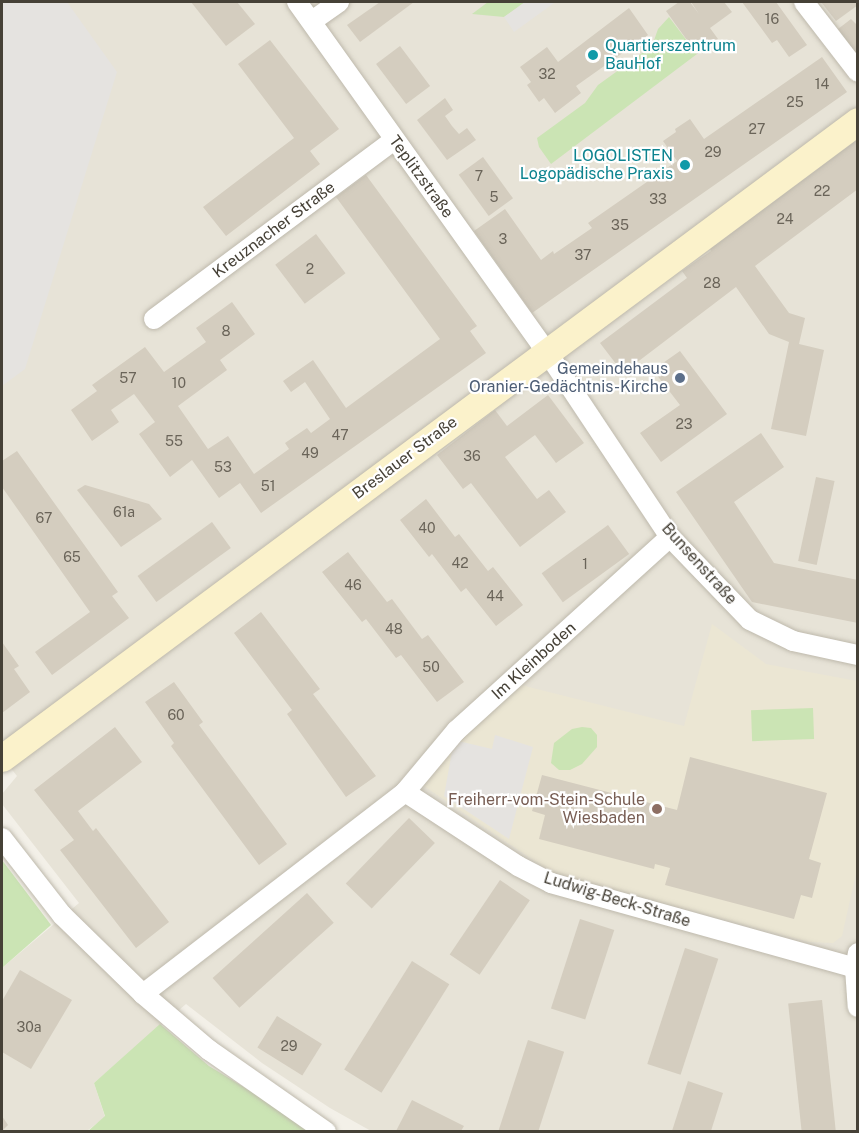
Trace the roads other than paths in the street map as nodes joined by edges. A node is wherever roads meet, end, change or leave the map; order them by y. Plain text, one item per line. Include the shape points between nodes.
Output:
1 (297, 2) edge
2 (339, 2) edge
3 (804, 2) edge
4 (312, 21) junction
5 (858, 72) edge
6 (858, 121) edge
7 (394, 140) junction
8 (154, 319) dead end
9 (547, 352) junction
10 (670, 537) junction
11 (858, 654) edge
12 (4, 755) edge
13 (405, 792) junction
14 (2, 838) edge
15 (856, 961) edge
16 (143, 994) junction
17 (858, 1007) edge
18 (326, 1131) edge

1 - 4 street, Teplitzstraße
2 - 4 street
3 - 5 street
4 - 7 street, Teplitzstraße
6 - 9 street, Breslauer Straße
7 - 8 street, Kreuznacher Straße
7 - 9 street, Teplitzstraße
9 - 10 street, Bunsenstraße
9 - 12 street, Breslauer Straße
10 - 11 street, Bunsenstraße via 750,620 793,641
10 - 13 street, Im Kleinboden via 456,731
13 - 15 street, Ludwig-Beck-Straße via 518,866 551,883
13 - 16 street
14 - 16 street via 62,915
15 - 17 street
16 - 18 street via 209,1050

